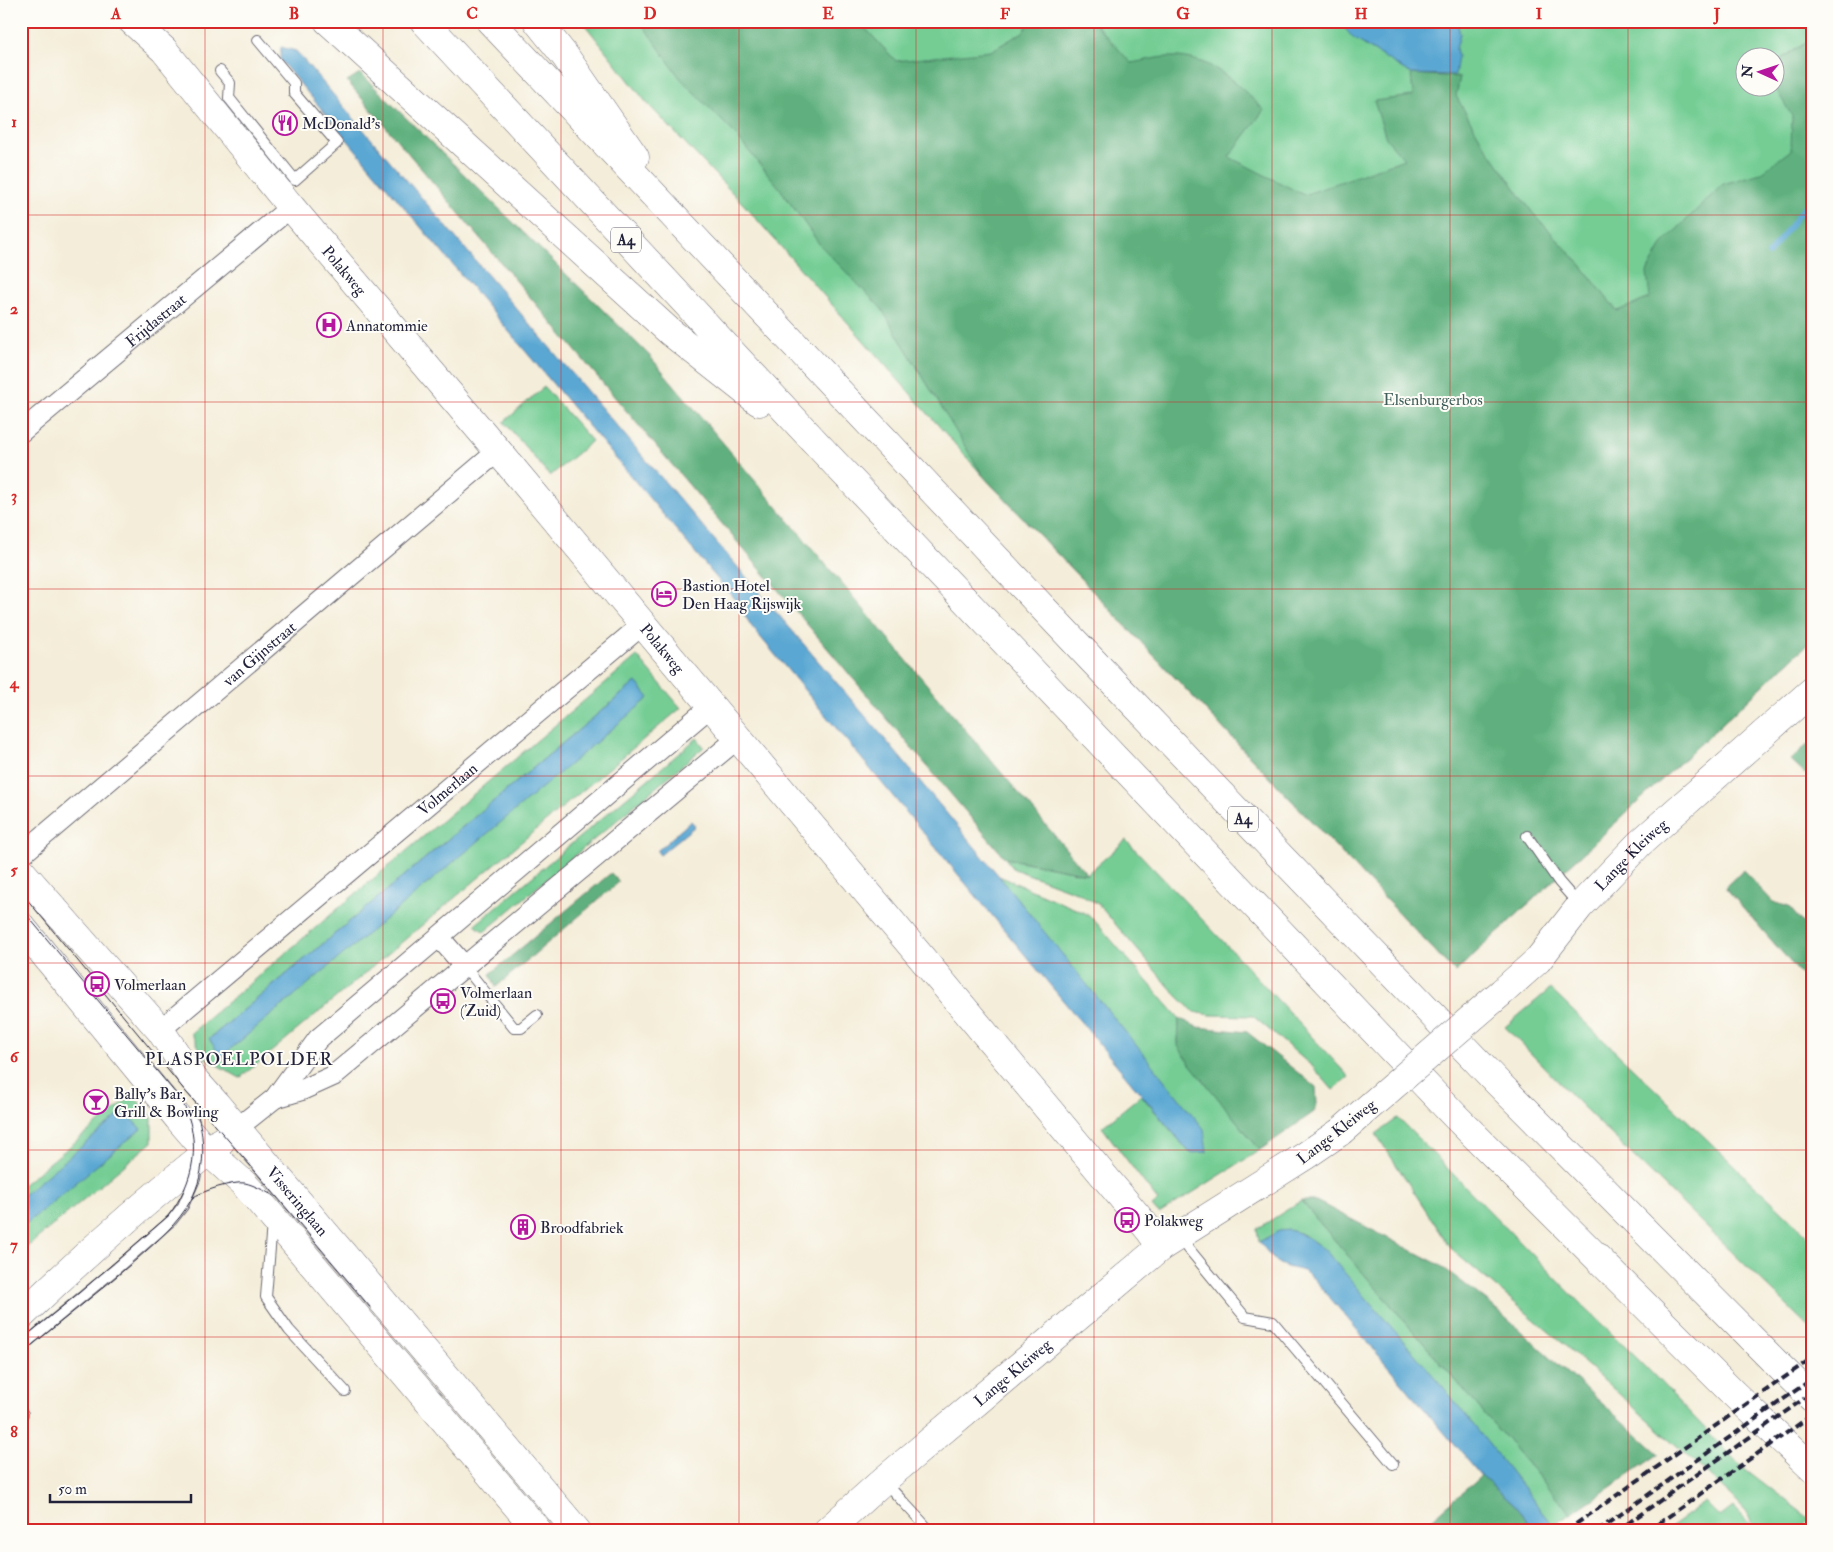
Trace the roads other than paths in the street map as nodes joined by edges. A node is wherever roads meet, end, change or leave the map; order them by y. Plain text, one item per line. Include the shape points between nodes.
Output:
1 (132, 21) edge
2 (158, 21) edge
3 (328, 21) edge
4 (424, 21) edge
5 (490, 21) edge
6 (537, 21) edge
7 (258, 40) dead end
8 (164, 50) junction
9 (220, 71) dead end
10 (291, 207) junction
11 (686, 230) junction
12 (21, 432) edge
13 (498, 451) junction
14 (829, 457) junction
15 (642, 625) junction
16 (1812, 691) edge
17 (710, 707) junction
18 (737, 739) junction
19 (1527, 836) dead end
20 (21, 855) edge
21 (21, 871) edge
22 (1580, 906) junction
23 (21, 926) edge
24 (439, 937) junction
25 (465, 967) junction
26 (537, 1015) dead end
27 (160, 1030) junction
28 (276, 1098) junction
29 (236, 1129) junction
30 (203, 1156) junction
31 (273, 1217) junction
32 (1170, 1241) junction
33 (60, 1278) junction
34 (21, 1301) edge
35 (21, 1316) edge
36 (21, 1347) edge
37 (345, 1391) dead end
38 (1812, 1398) edge
39 (1393, 1464) dead end
40 (1812, 1468) edge
41 (884, 1480) junction
42 (538, 1531) edge
43 (577, 1531) edge
44 (826, 1531) edge
45 (930, 1531) edge

1 - 8 main road, Polakweg
2 - 8 main road, Polakweg
3 - 14 main road, A4 via 669,331
4 - 14 main road, A4
5 - 11 main road, A4
6 - 11 main road, A4 via 566,56
7 - 9 lane via 294,83 294,93 337,143 295,180 229,98 230,84
8 - 10 main road, Polakweg
10 - 12 street, Frijdastraat
10 - 13 main road, Polakweg
11 - 38 main road, A4 via 1369,950
13 - 15 main road, Polakweg
13 - 20 street, van Gijnstraat
14 - 40 main road, A4 via 1456,1117 1727,1388
15 - 17 main road, Polakweg
15 - 27 street, Volmerlaan
16 - 22 main road, Lange Kleiweg via 1639,844
17 - 18 main road, Polakweg
17 - 24 street
18 - 25 street
18 - 32 main road, Polakweg via 1137,1216
19 - 22 lane
21 - 27 main road, Visseringlaan
22 - 32 main road, Lange Kleiweg, bridge via 1538,960 1340,1132
23 - 30 main road, Visseringlaan via 161,1097
24 - 25 street
24 - 28 street via 318,1039
25 - 26 lane via 514,1028 521,1028
25 - 28 street via 333,1076
27 - 29 main road, Visseringlaan via 191,1076
28 - 29 street
29 - 30 main road
29 - 43 main road, Visseringlaan
30 - 31 main road, Visseringlaan via 244,1183
30 - 33 main road
30 - 36 lane via 183,1206 172,1220
31 - 37 lane via 266,1297 289,1330
31 - 42 main road, Visseringlaan
32 - 39 lane via 1245,1317 1272,1322
32 - 41 main road, Lange Kleiweg
33 - 34 main road
33 - 35 main road
41 - 44 main road, Lange Kleiweg
41 - 45 lane

